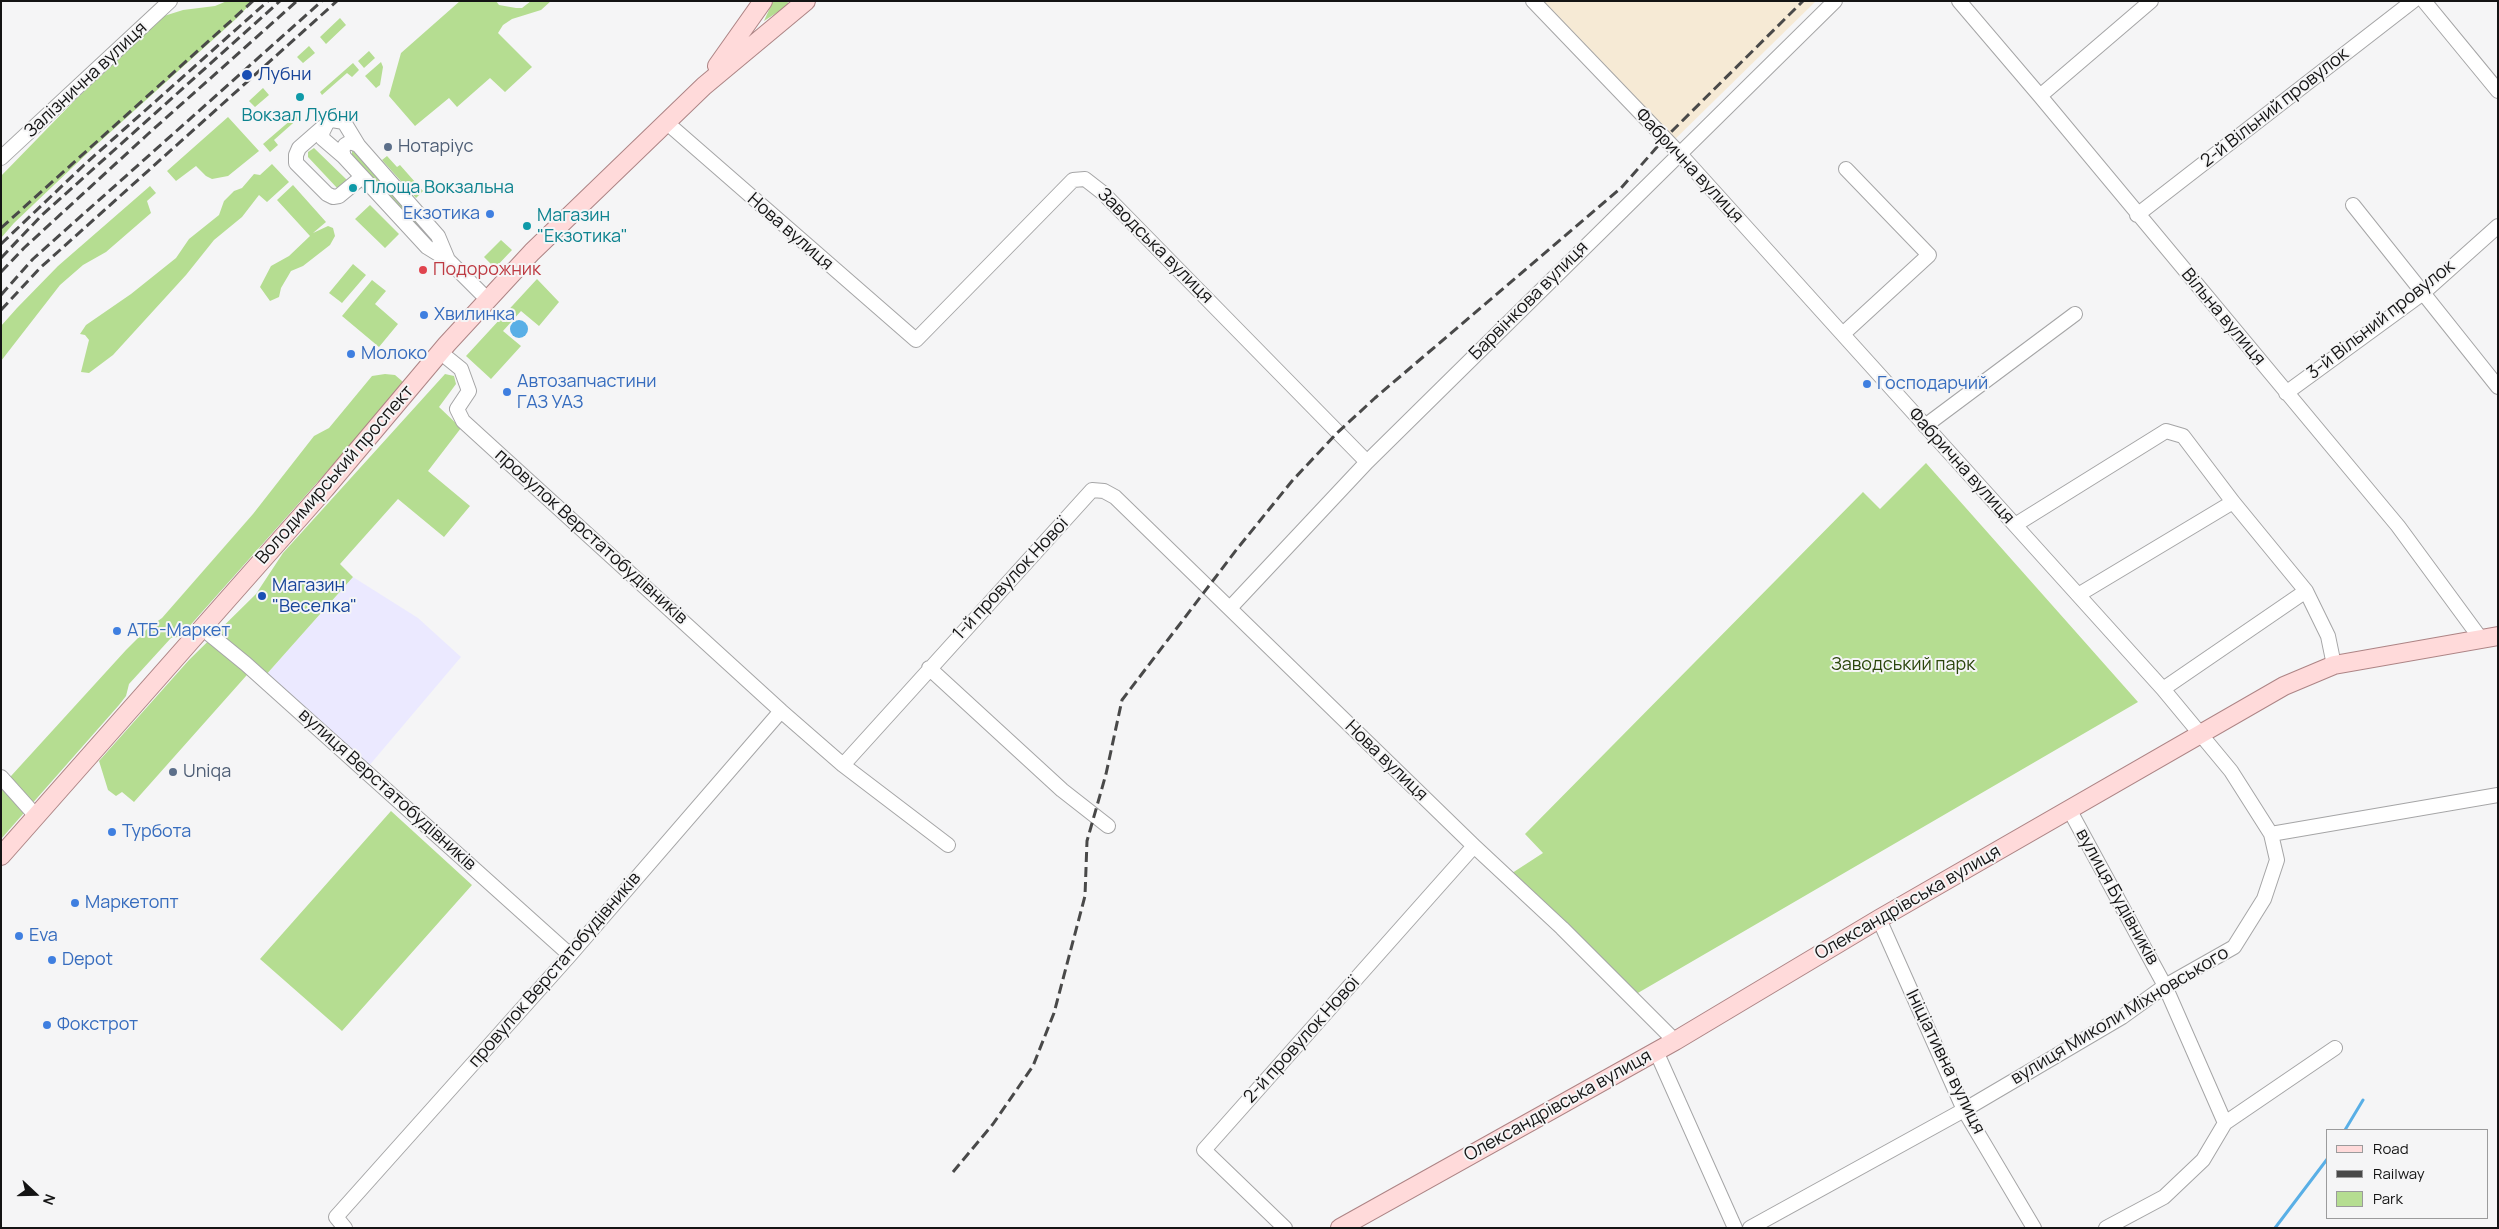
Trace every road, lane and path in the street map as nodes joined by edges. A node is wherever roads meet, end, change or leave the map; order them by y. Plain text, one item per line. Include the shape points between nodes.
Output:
1 (177, 1) edge
2 (763, 1) edge
3 (806, 1) edge
4 (1533, 1) edge
5 (1835, 1) edge
6 (1959, 1) edge
7 (2152, 1) edge
8 (2413, 1) edge
9 (2424, 1) edge
10 (166, 5) edge
11 (704, 86) junction
12 (2498, 90) edge
13 (2040, 96) junction
14 (666, 122) junction
15 (323, 127) junction
16 (358, 144) junction
17 (1679, 153) junction
18 (344, 156) junction
19 (1, 158) edge
20 (1846, 169) dead end
21 (362, 176) junction
22 (2353, 205) dead end
23 (2138, 215) junction
24 (2498, 226) edge
25 (448, 260) junction
26 (2423, 293) junction
27 (487, 300) junction
28 (2075, 314) dead end
29 (1844, 334) junction
30 (916, 340) joint
31 (440, 352) junction
32 (2498, 387) edge
33 (2286, 393) junction
34 (1925, 426) junction
35 (1367, 462) junction
36 (1092, 490) joint
37 (2232, 502) junction
38 (2015, 525) junction
39 (2306, 591) junction
40 (2078, 595) junction
41 (1230, 608) junction
42 (202, 628) junction
43 (2493, 637) edge
44 (2334, 665) junction
45 (929, 668) junction
46 (2163, 689) junction
47 (781, 711) junction
48 (2200, 734) junction
49 (842, 765) junction
50 (1, 777) edge
51 (2498, 795) edge
52 (2069, 809) junction
53 (36, 816) junction
54 (1108, 826) dead end
55 (2271, 834) junction
56 (948, 846) dead end
57 (1474, 846) junction
58 (1, 856) edge
59 (1879, 919) junction
60 (570, 955) junction
61 (2165, 986) junction
62 (1675, 1041) junction
63 (2335, 1048) dead end
64 (1656, 1051) junction
65 (1964, 1110) junction
66 (2225, 1123) junction
67 (345, 1228) edge
68 (1285, 1228) edge
69 (1340, 1228) edge
70 (1735, 1228) edge
71 (1750, 1228) edge
72 (2034, 1228) edge
73 (2106, 1228) edge

1 - 10 street, Залізнична вулиця
2 - 11 main road, Володимирський проспект
3 - 11 main road, Володимирський проспект
4 - 17 street, Фабрична вулиця
5 - 17 street, Барвінкова вулиця
6 - 13 street, Вільна вулиця
7 - 13 street
8 - 23 street, 2-й Вільний провулок
9 - 12 street
10 - 19 street, Залізнична вулиця
11 - 14 main road, Володимирський проспект
13 - 23 street, Вільна вулиця
14 - 27 main road, Володимирський проспект
14 - 30 street, Нова вулиця
15 - 16 street via 332,120 344,122
15 - 18 street via 323,139
15 - 21 street via 299,148 296,163 333,197 340,196
16 - 18 street via 350,142 345,145 342,150
16 - 25 street via 438,236
17 - 29 street, Фабрична вулиця
17 - 35 street, Барвінкова вулиця
18 - 21 street
20 - 29 street via 1929,255
21 - 25 street via 427,247
22 - 26 street
23 - 33 street, Вільна вулиця
24 - 26 street, 3-й Вільний провулок
25 - 27 street
26 - 32 street
26 - 33 street, 3-й Вільний провулок
27 - 31 main road, Володимирський проспект
28 - 34 street
29 - 34 street, Фабрична вулиця
30 - 35 street, Заводська вулиця via 1073,180 1085,179 1103,193
31 - 42 main road, Володимирський проспект
31 - 47 street, провулок Верстатобудівників via 460,369 469,391 457,409 463,421
33 - 43 street, Вільна вулиця
34 - 38 street, Фабрична вулиця
35 - 41 street, Барвінкова вулиця
36 - 41 street, Нова вулиця via 1104,491 1115,497
36 - 45 street, 1-й провулок Нової
37 - 38 street via 2183,436 2166,431
37 - 39 street
37 - 40 street
38 - 40 street, Фабрична вулиця
39 - 44 street via 2328,636
39 - 46 street
40 - 46 street, Фабрична вулиця
41 - 57 street, Нова вулиця
42 - 53 main road, Володимирський проспект
42 - 60 street, вулиця Верстатобудівників
43 - 44 main road, Олександрівська вулиця
44 - 48 main road, Олександрівська вулиця via 2284,686
45 - 49 street, 1-й провулок Нової
45 - 54 street via 1062,790
46 - 48 street, Фабрична вулиця
47 - 49 street, провулок Верстатобудівників
47 - 60 street, провулок Верстатобудівників
48 - 52 main road, Олександрівська вулиця
48 - 55 street, Фабрична вулиця via 2230,771
49 - 56 street, провулок Верстатобудівників
50 - 53 street
51 - 55 street
52 - 59 main road, Олександрівська вулиця
52 - 61 street, вулиця Будівників
53 - 58 main road, Володимирський проспект
55 - 61 street, вулиця Миколи Міхновського via 2277,860 2264,899 2234,947
57 - 62 street, Нова вулиця
57 - 68 street, 2-й провулок Нової via 1204,1150
59 - 62 main road, Олександрівська вулиця
59 - 65 street, Ініціативна вулиця
60 - 67 street, провулок Верстатобудівників via 336,1217
61 - 65 street, вулиця Миколи Міхновського via 2122,1017
61 - 66 street, вулиця Будівників
62 - 64 main road, Олександрівська вулиця
63 - 66 street
64 - 69 main road, Олександрівська вулиця
64 - 70 street
65 - 71 street, вулиця Миколи Міхновського
65 - 72 street, Ініціативна вулиця
66 - 73 street via 2203,1160 2164,1196

